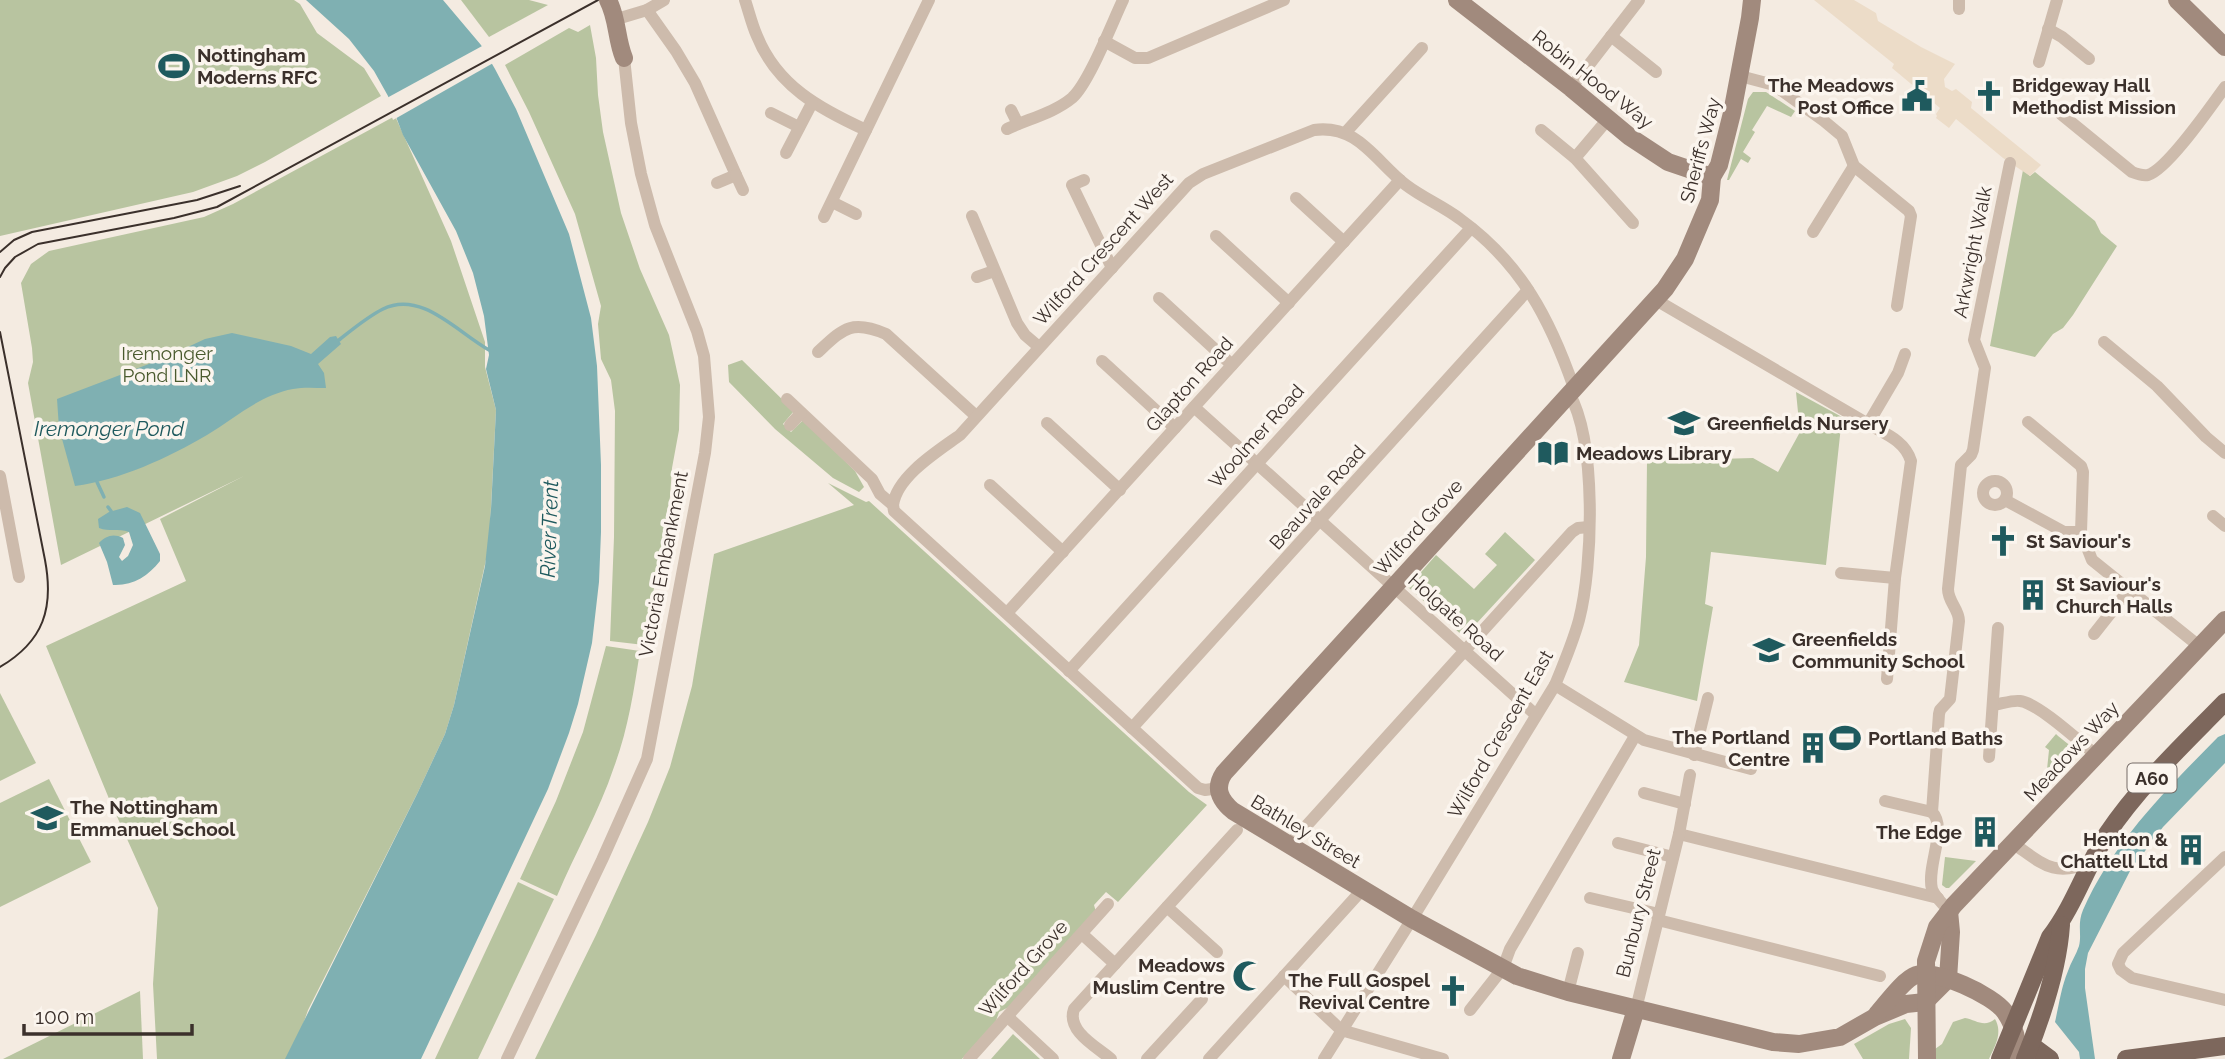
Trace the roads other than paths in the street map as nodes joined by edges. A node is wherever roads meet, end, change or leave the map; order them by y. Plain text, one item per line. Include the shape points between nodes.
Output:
1 (608, 0) edge
2 (664, 0) edge
3 (745, 0) edge
4 (929, 0) edge
5 (1124, 0) edge
6 (1284, 0) edge
7 (1457, 0) edge
8 (1639, 0) edge
9 (1752, 0) edge
10 (2057, 0) edge
11 (2177, 0) edge
12 (647, 10) junction
13 (622, 22) edge
14 (2048, 29) junction
15 (1611, 36) junction
16 (1104, 41) junction
17 (2225, 47) edge
18 (1422, 48) dead end
19 (2040, 56) dead end
20 (624, 58) joint
21 (2089, 59) dead end
22 (1656, 72) dead end
23 (1740, 76) junction
24 (1572, 88) junction
25 (2225, 88) edge
26 (812, 103) junction
27 (1011, 110) dead end
28 (771, 113) dead end
29 (2061, 114) dead end
30 (2087, 117) dead end
31 (1608, 119) junction
32 (799, 127) junction
33 (2078, 128) junction
34 (866, 130) junction
35 (1541, 130) dead end
36 (1346, 132) junction
37 (786, 153) dead end
38 (1575, 158) junction
39 (2010, 163) dead end
40 (1854, 166) junction
41 (736, 175) junction
42 (1712, 177) junction
43 (1084, 180) dead end
44 (1400, 180) junction
45 (717, 183) dead end
46 (743, 190) dead end
47 (1296, 198) dead end
48 (832, 202) junction
49 (856, 214) dead end
50 (972, 216) dead end
51 (824, 217) dead end
52 (1633, 223) dead end
53 (1471, 228) junction
54 (1813, 232) dead end
55 (1216, 236) dead end
56 (1344, 242) junction
57 (1112, 268) junction
58 (994, 271) junction
59 (977, 277) dead end
60 (1528, 290) junction
61 (1159, 298) dead end
62 (1656, 300) junction
63 (1289, 303) junction
64 (1897, 306) dead end
65 (2104, 342) dead end
66 (1039, 347) junction
67 (818, 352) dead end
68 (1905, 354) dead end
69 (1102, 361) dead end
70 (1232, 365) junction
71 (1572, 391) junction
72 (787, 399) dead end
73 (1194, 407) junction
74 (801, 413) junction
75 (976, 416) junction
76 (2049, 420) dead end
77 (2028, 422) dead end
78 (1047, 423) dead end
79 (1868, 424) junction
80 (790, 425) dead end
81 (1175, 428) junction
82 (2040, 431) junction
83 (2225, 453) edge
84 (1258, 463) junction
85 (0, 476) edge
86 (990, 485) dead end
87 (1119, 490) junction
88 (2004, 500) dead end
89 (892, 505) junction
90 (2213, 516) dead end
91 (1321, 521) junction
92 (1589, 527) junction
93 (2222, 529) edge
94 (2081, 532) junction
95 (5, 535) edge
96 (1063, 552) junction
97 (1841, 573) dead end
98 (19, 577) dead end
99 (1895, 578) junction
100 (1393, 586) junction
101 (2128, 591) junction
102 (1007, 613) junction
103 (2225, 620) edge
104 (1998, 628) dead end
105 (2094, 635) dead end
106 (2199, 646) junction
107 (1465, 652) junction
108 (1069, 671) junction
109 (1887, 679) dead end
110 (1555, 685) junction
111 (1707, 698) dead end
112 (2225, 702) edge
113 (1993, 705) junction
114 (1536, 715) junction
115 (1132, 727) junction
116 (1635, 736) junction
117 (1694, 755) junction
118 (2096, 755) junction
119 (1989, 757) dead end
120 (1751, 769) dead end
121 (1690, 775) dead end
122 (1219, 788) junction
123 (1644, 793) dead end
124 (1885, 802) dead end
125 (1685, 804) junction
126 (1932, 812) junction
127 (1237, 830) dead end
128 (1679, 834) junction
129 (1618, 843) dead end
130 (2014, 844) junction
131 (1289, 845) junction
132 (1673, 857) junction
133 (2225, 857) edge
134 (2090, 863) junction
135 (1362, 890) junction
136 (1590, 898) dead end
137 (1108, 904) dead end
138 (1943, 904) junction
139 (1167, 907) junction
140 (1658, 917) junction
141 (1412, 919) junction
142 (2062, 922) junction
143 (1082, 934) junction
144 (1217, 952) dead end
145 (1578, 953) dead end
146 (1115, 964) junction
147 (1503, 968) junction
148 (1926, 974) junction
149 (1284, 976) junction
150 (1880, 976) dead end
151 (1948, 979) junction
152 (1568, 992) junction
153 (1202, 999) dead end
154 (2225, 1000) edge
155 (1919, 1003) junction
156 (1636, 1009) junction
157 (1470, 1010) dead end
158 (1007, 1017) junction
159 (1875, 1017) junction
160 (2013, 1028) junction
161 (1341, 1030) junction
162 (2225, 1046) edge
163 (2028, 1052) edge
164 (2198, 1054) edge
165 (508, 1059) edge
166 (969, 1059) edge
167 (1053, 1059) edge
168 (1111, 1059) edge
169 (1147, 1059) edge
170 (1209, 1059) edge
171 (1324, 1059) edge
172 (1443, 1059) edge
173 (1621, 1059) edge
174 (1927, 1059) edge
175 (2000, 1059) edge
176 (2018, 1059) edge
177 (2050, 1059) edge
178 (2126, 1059) edge

1 - 13 street, Victoria Embankment
2 - 12 street
3 - 26 street via 768,57
4 - 34 street
5 - 16 street
6 - 16 street via 1148,58 1135,58
7 - 24 street, Robin Hood Way
8 - 15 street
9 - 23 street, Sheriffs Way
10 - 14 street
11 - 17 street
12 - 13 street
12 - 41 street via 695,83
13 - 20 street, Victoria Embankment via 619,45
14 - 19 street
14 - 21 street
15 - 22 street
15 - 24 street
16 - 27 street via 1075,96 1012,126
18 - 36 street
20 - 165 street, Victoria Embankment via 641,174 704,356 709,417 705,453 647,759
23 - 40 street via 1774,85 1833,128 1842,136
23 - 42 street, Sheriffs Way via 1723,152
24 - 31 street, Robin Hood Way
25 - 33 street via 2163,165 2143,176
26 - 32 street
26 - 34 street
28 - 32 street
29 - 33 street
30 - 33 street
31 - 38 street
31 - 42 street, Robin Hood Way via 1668,162
32 - 37 street
34 - 48 street
35 - 38 street
36 - 44 street
36 - 57 street, Wilford Crescent West via 1314,130 1195,178
38 - 52 street
39 - 126 street, Arkwright Walk via 1993,225 1974,340 1985,368 1973,450 1961,465 1948,596 1959,621 1950,699 1939,713
40 - 54 street
40 - 64 street via 1912,216
41 - 45 street
41 - 46 street
42 - 62 street, Sheriffs Way via 1710,200 1693,243
43 - 57 street via 1072,185
44 - 53 street
44 - 56 street, Glapton Road
47 - 56 street
48 - 49 street
48 - 51 street
50 - 58 street
53 - 60 street
53 - 84 street, Woolmer Road
55 - 63 street
56 - 63 street, Glapton Road
57 - 66 street, Wilford Crescent West
58 - 59 street
58 - 66 street via 1017,323
60 - 71 street via 1558,343
60 - 91 street, Beauvale Road
61 - 70 street
62 - 71 street, Wilford Grove
62 - 79 street
63 - 70 street, Glapton Road
65 - 83 street
66 - 75 street, Wilford Crescent West
67 - 75 street via 841,330 861,326 886,334
68 - 79 street
69 - 81 street
70 - 73 street, Glapton Road
71 - 92 street, Wilford Crescent East via 1584,438
71 - 100 street, Wilford Grove
72 - 74 street
73 - 81 street, Glapton Road
73 - 84 street, Holgate Road
74 - 80 street
74 - 89 street via 872,479
75 - 89 street, Wilford Crescent West via 960,435 914,471
76 - 82 street
77 - 82 street
78 - 87 street
79 - 99 street via 1896,439 1911,461
81 - 87 street, Glapton Road
82 - 94 street via 2081,466
84 - 91 street, Holgate Road
84 - 108 street, Woolmer Road
85 - 95 street
86 - 96 street
87 - 96 street, Glapton Road
88 - 94 street via 2054,528
89 - 102 street
90 - 93 street
91 - 100 street, Holgate Road
91 - 115 street, Beauvale Road
92 - 107 street via 1572,532
92 - 110 street, Wilford Crescent East via 1581,610
94 - 101 street via 2092,560
95 - 98 street
96 - 102 street, Glapton Road
97 - 99 street
99 - 109 street
100 - 107 street, Holgate Road
100 - 122 street, Wilford Grove via 1224,773
101 - 105 street via 2108,627
101 - 106 street
102 - 108 street
103 - 106 street, Meadows Way
104 - 113 street
106 - 118 street, Meadows Way
107 - 114 street, Holgate Road
107 - 131 street
108 - 115 street
110 - 114 street, Wilford Crescent East
110 - 116 street
111 - 117 street
112 - 134 main road, A60 via 2135,796
113 - 118 street via 2028,704
113 - 119 street
114 - 141 street, Wilford Crescent East
115 - 122 street via 1198,788
116 - 117 street
116 - 147 street
117 - 120 street
118 - 130 street, Meadows Way
121 - 125 street, Bunbury Street
122 - 131 street, Bathley Street via 1221,799 1233,811
123 - 125 street
124 - 126 street
125 - 128 street, Bunbury Street
126 - 138 street, Arkwright Walk via 1938,831 1931,882
127 - 139 street
128 - 132 street, Bunbury Street
128 - 138 street
129 - 132 street
130 - 134 street via 2059,870
130 - 138 street, Meadows Way
131 - 135 street, Bathley Street
132 - 140 street, Bunbury Street
133 - 154 street via 2123,953 2118,964 2132,978
134 - 142 main road, A60
135 - 141 street, Bathley Street
135 - 149 street
136 - 140 street
137 - 143 street, Wilford Grove
138 - 148 street, Meadows Way
138 - 151 street via 1951,932
139 - 144 street
139 - 146 street
140 - 150 street
140 - 156 street, Bunbury Street
141 - 147 street, Bathley Street
141 - 161 street, Wilford Crescent East
142 - 160 main road, A60 via 2050,937
142 - 163 main road, A60 via 2050,986
143 - 146 street
143 - 158 street, Wilford Grove
145 - 152 street
146 - 168 street via 1077,1005 1072,1018 1077,1030
147 - 152 street, Bathley Street
147 - 157 street
148 - 151 street
148 - 155 street, Meadows Way
148 - 159 street, Bathley Street via 1910,978
149 - 161 street
149 - 170 street
151 - 155 street
151 - 160 street via 1995,1002
152 - 156 street, Bathley Street
153 - 169 street
155 - 159 street, Bathley Street
155 - 174 street, Meadows Way
156 - 159 street, Bathley Street via 1773,1042 1799,1044 1840,1037
156 - 173 street, Bunbury Street
158 - 166 street, Wilford Grove
158 - 167 street
160 - 175 main road, A60
160 - 176 street
161 - 171 street, Wilford Crescent East
161 - 172 street
162 - 164 main road
163 - 177 main road
164 - 178 main road

